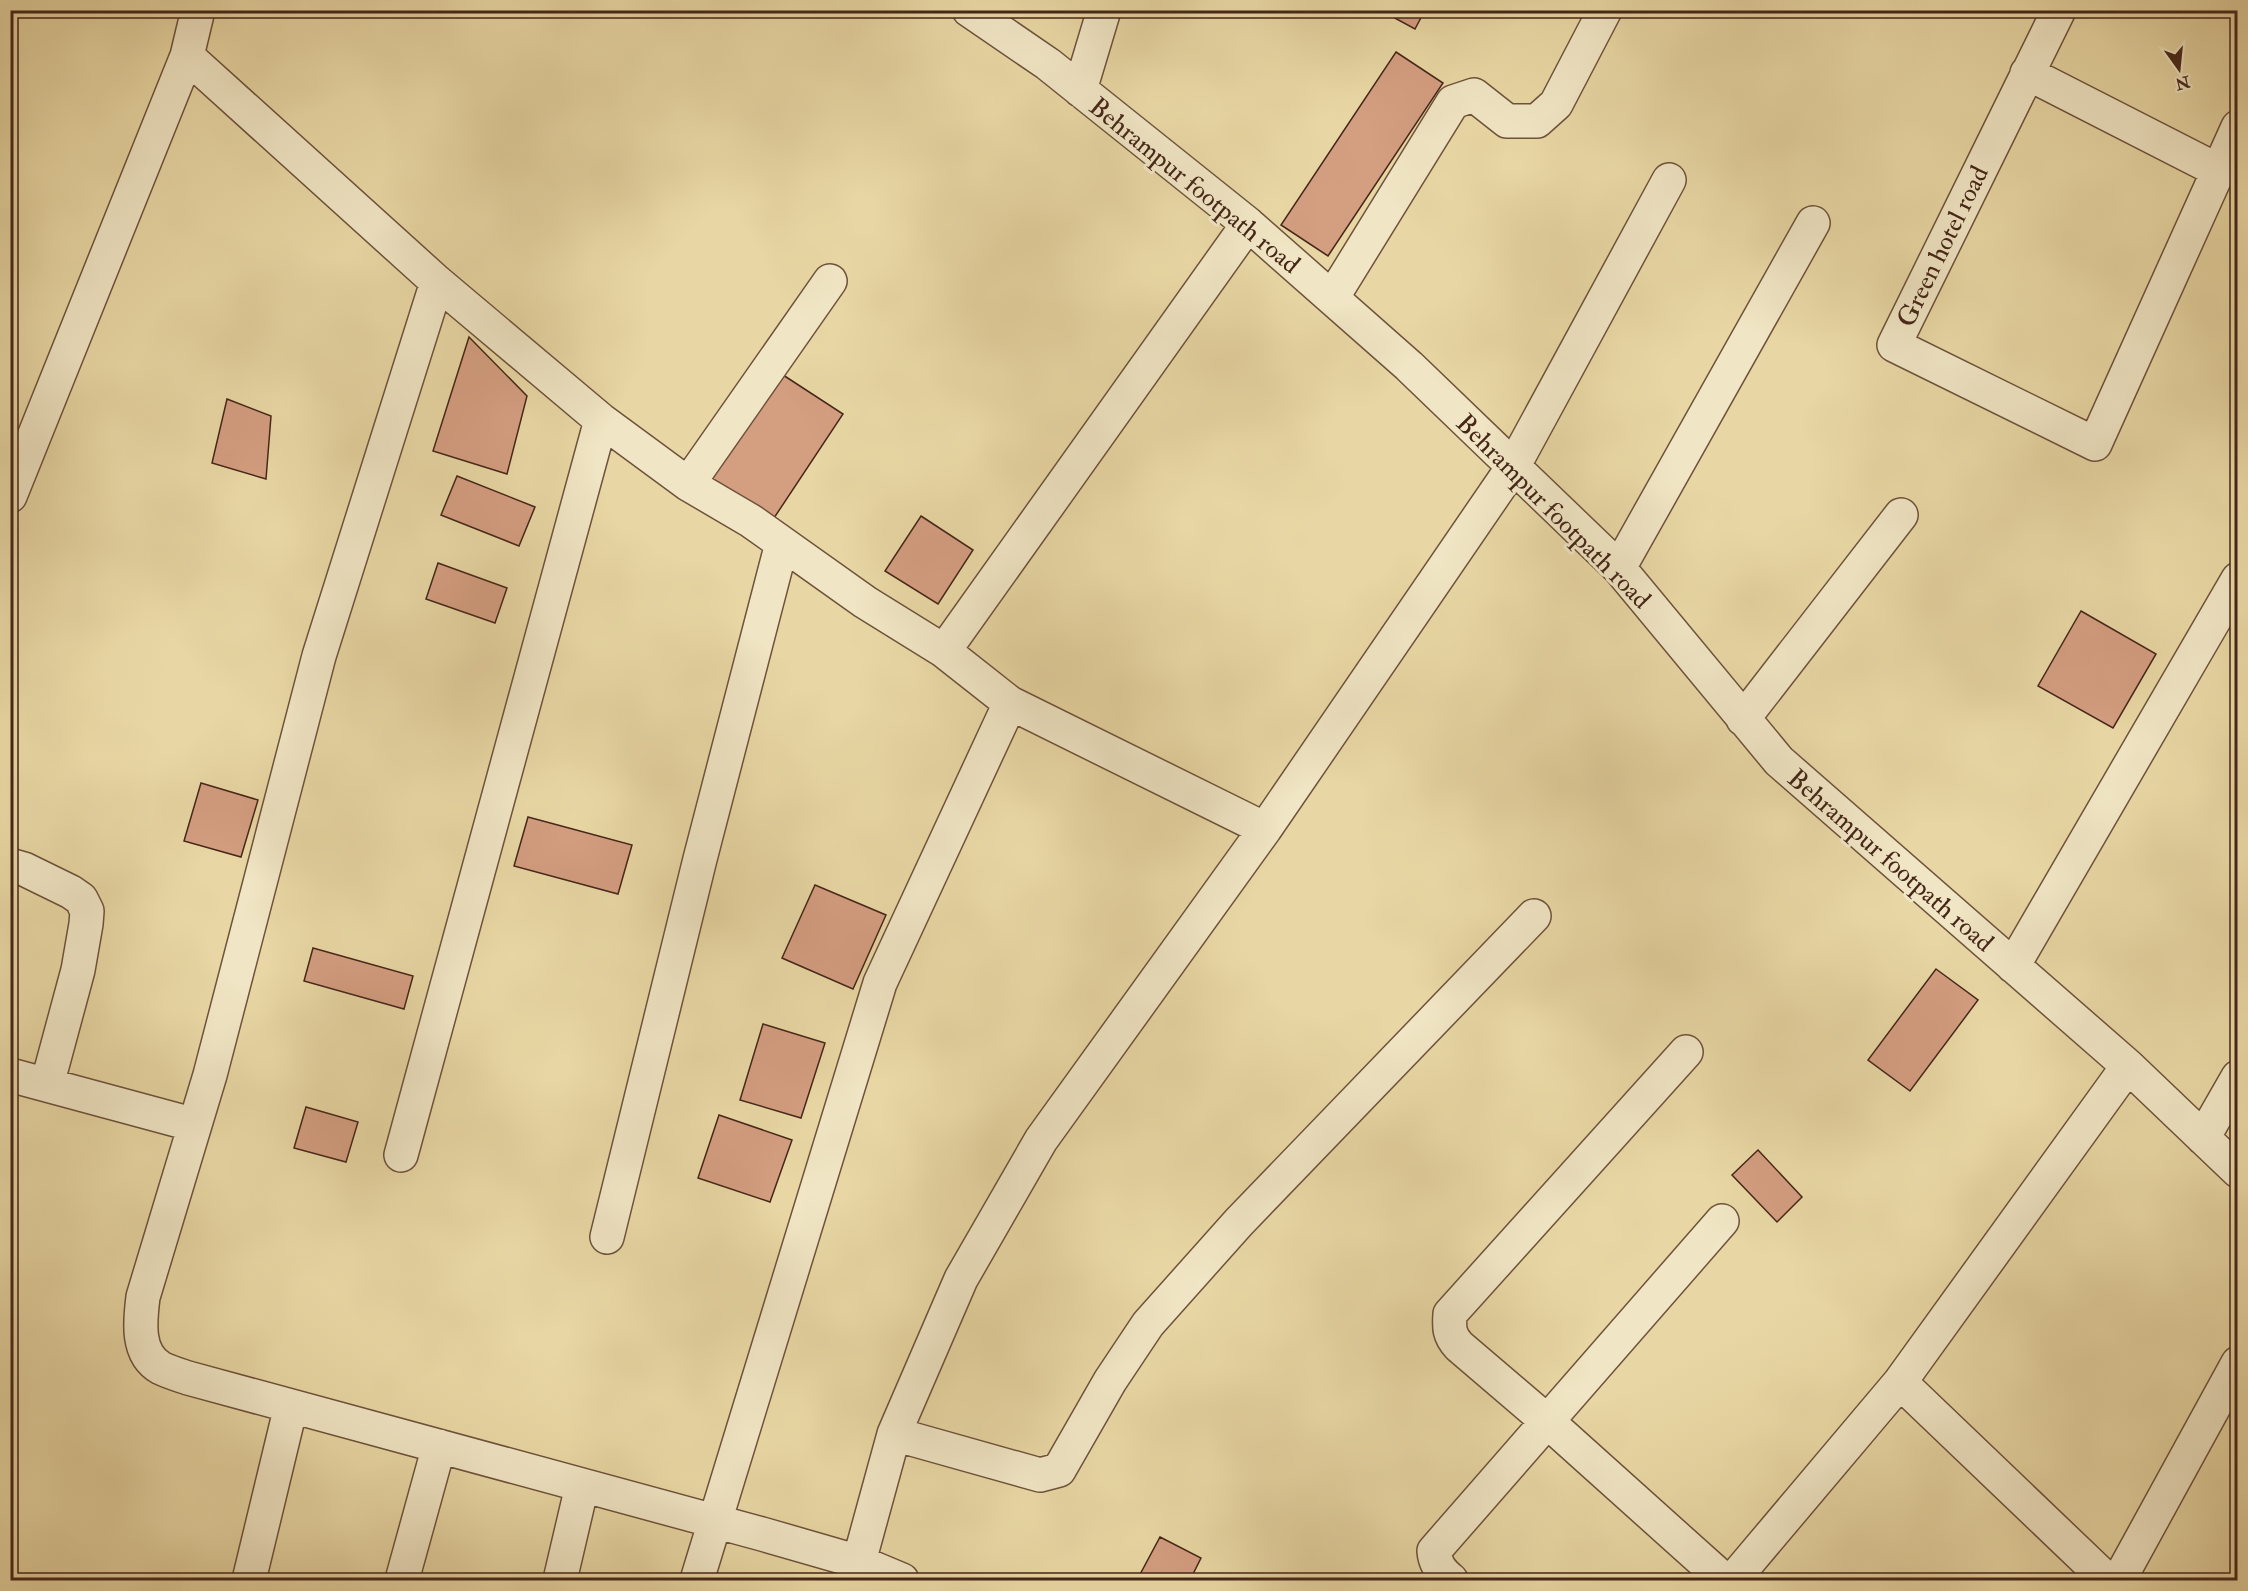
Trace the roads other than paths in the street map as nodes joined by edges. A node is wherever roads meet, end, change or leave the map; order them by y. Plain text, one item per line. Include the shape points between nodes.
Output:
1 (198, 10) edge
2 (969, 10) edge
3 (1104, 10) edge
4 (1605, 10) edge
5 (2059, 10) edge
6 (187, 56) junction
7 (2027, 73) junction
8 (1080, 90) junction
9 (2238, 127) edge
10 (2217, 170) junction
11 (1669, 180) dead end
12 (1813, 223) dead end
13 (1248, 224) junction
14 (830, 281) dead end
15 (437, 282) junction
16 (1332, 298) junction
17 (602, 420) junction
18 (1513, 467) junction
19 (688, 484) junction
20 (10, 496) edge
21 (1901, 515) dead end
22 (782, 543) junction
23 (1619, 568) junction
24 (2238, 579) edge
25 (944, 651) junction
26 (1010, 703) junction
27 (1743, 719) junction
28 (1265, 829) junction
29 (10, 865) edge
30 (1534, 916) dead end
31 (2013, 966) junction
32 (1686, 1052) dead end
33 (2128, 1066) junction
34 (10, 1075) edge
35 (2238, 1077) edge
36 (47, 1085) junction
37 (195, 1125) junction
38 (2203, 1138) junction
39 (401, 1155) dead end
40 (2238, 1171) edge
41 (1722, 1221) dead end
42 (607, 1237) dead end
43 (2238, 1363) edge
44 (1900, 1382) junction
45 (291, 1406) junction
46 (1548, 1422) junction
47 (894, 1434) junction
48 (439, 1446) junction
49 (582, 1486) junction
50 (716, 1523) junction
51 (856, 1571) edge
52 (249, 1581) edge
53 (402, 1581) edge
54 (560, 1581) edge
55 (697, 1581) edge
56 (902, 1581) edge
57 (1451, 1581) edge
58 (1724, 1581) edge
59 (1733, 1581) edge
60 (2107, 1581) edge
61 (2119, 1581) edge

1 - 6 street
2 - 8 street, Behrampur footpath road
3 - 8 street
4 - 16 street via 1556,104 1537,121 1508,121 1474,95 1453,102
5 - 7 street, Green hotel road
6 - 15 street
6 - 20 street
7 - 10 street
7 - 10 street, Green hotel road via 1894,345 2095,444
8 - 13 street, Behrampur footpath road
9 - 10 street
11 - 18 street
12 - 23 street
13 - 16 street, Behrampur footpath road
13 - 25 street
14 - 19 street
15 - 17 street
15 - 37 street via 319,656
16 - 18 street, Behrampur footpath road
17 - 19 street
17 - 39 street
18 - 23 street, Behrampur footpath road
18 - 28 street
19 - 22 street
21 - 27 street
22 - 25 street via 865,602
22 - 42 street
23 - 27 street, Behrampur footpath road
24 - 31 street
25 - 26 street
26 - 28 street
26 - 50 street via 880,983
27 - 31 street, Behrampur footpath road via 1779,761
28 - 47 street via 1041,1140 961,1279
29 - 36 street via 71,892 81,899 87,911 78,970
30 - 47 street via 1239,1222 1148,1324 1059,1470 1040,1475
31 - 33 street, Behrampur footpath road
32 - 46 street via 1450,1314 1449,1329 1458,1346
33 - 38 street, Behrampur footpath road
33 - 44 street
34 - 36 street
35 - 38 street
36 - 37 street
37 - 45 street via 143,1297 142,1342 150,1359 161,1368
38 - 40 street, Behrampur footpath road
41 - 46 street
43 - 61 street
44 - 59 street
44 - 60 street
45 - 48 street
45 - 52 street
46 - 57 street via 1434,1551 1435,1561
46 - 58 street
47 - 51 street
48 - 49 street
48 - 53 street
49 - 50 street
49 - 54 street
50 - 51 street via 762,1534
50 - 55 street
51 - 56 street

